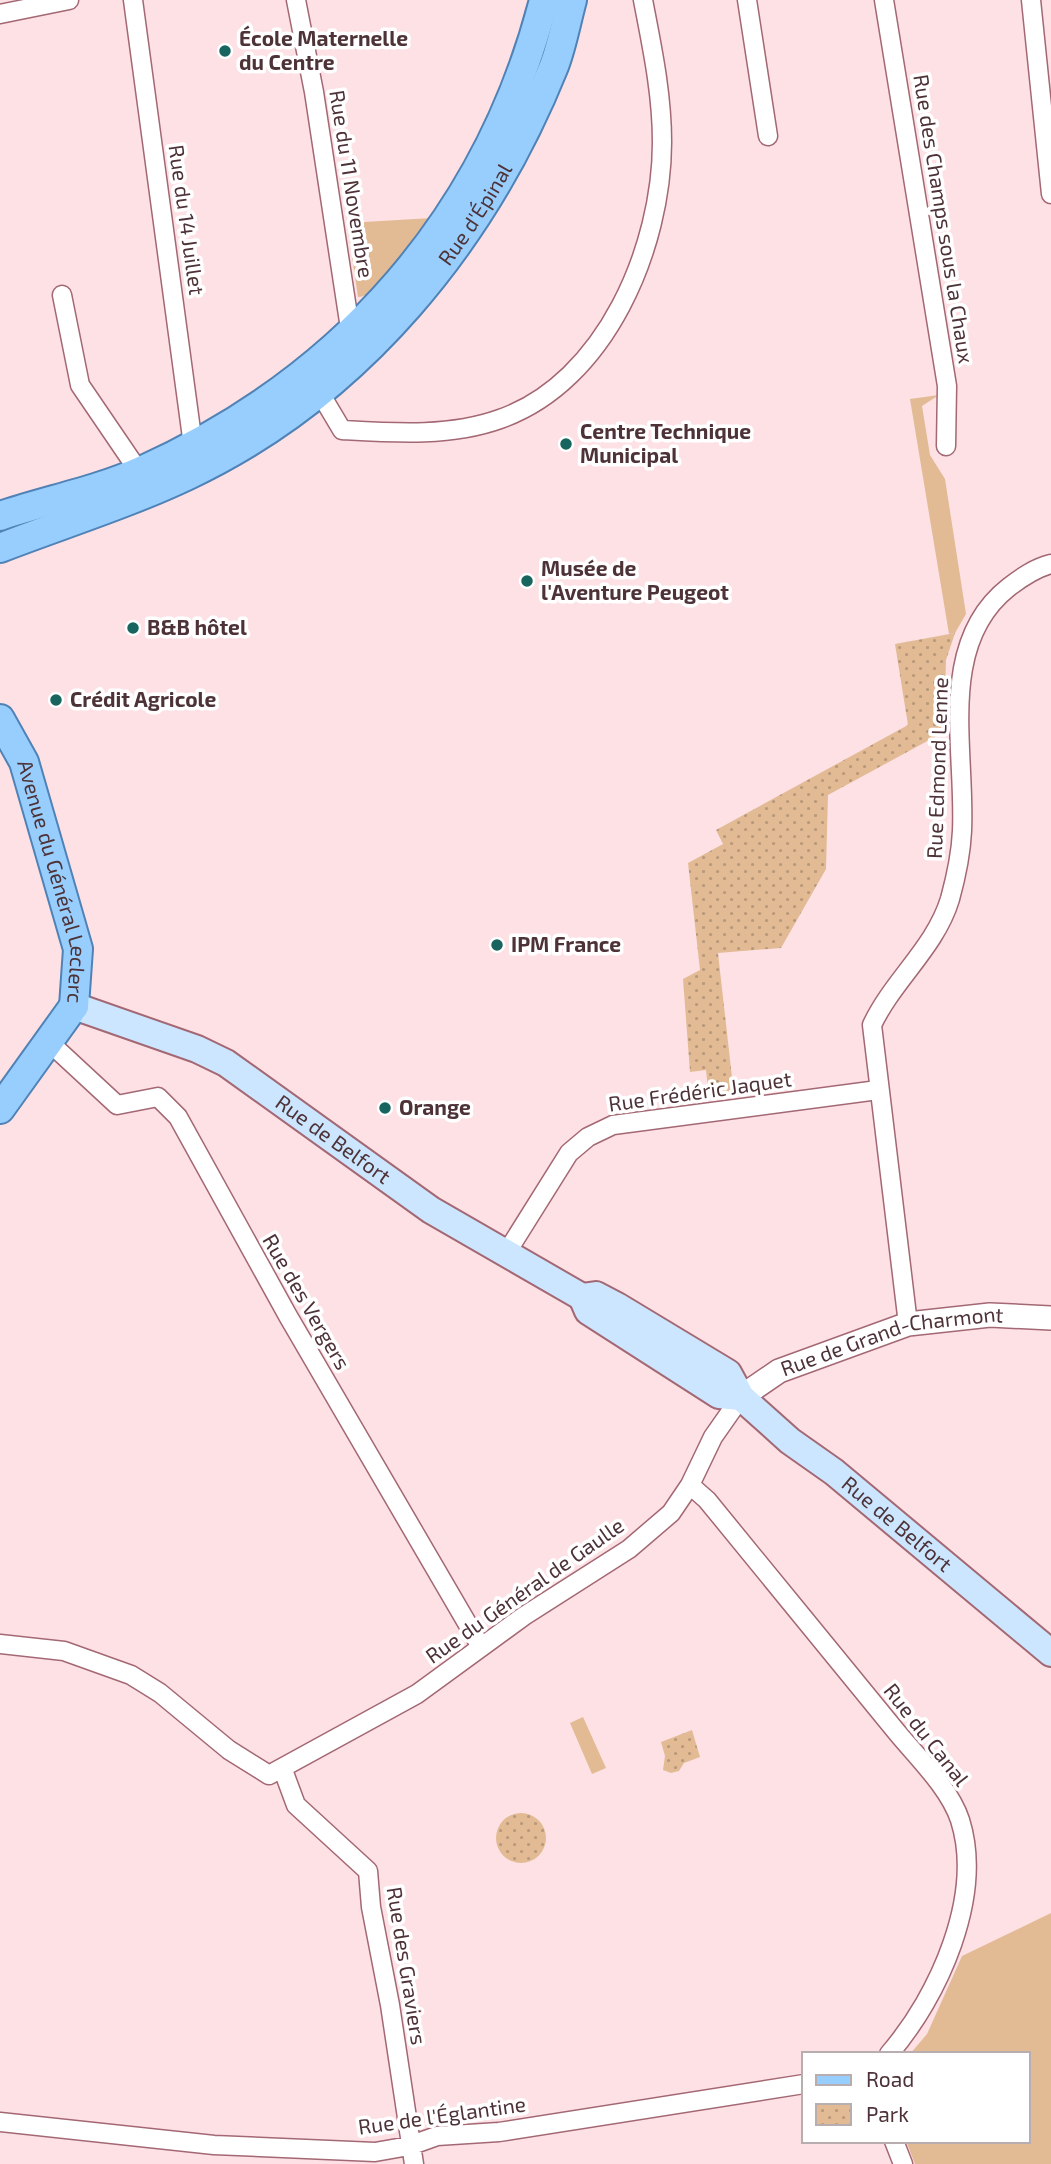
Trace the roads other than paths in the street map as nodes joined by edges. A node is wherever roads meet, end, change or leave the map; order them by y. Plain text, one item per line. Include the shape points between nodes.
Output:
1 (69, 0) edge
2 (133, 0) edge
3 (296, 0) edge
4 (544, 0) edge
5 (572, 0) edge
6 (643, 0) edge
7 (747, 0) edge
8 (884, 0) edge
9 (1031, 0) edge
10 (0, 14) edge
11 (768, 136) dead end
12 (1051, 194) edge
13 (62, 295) dead end
14 (357, 346) junction
15 (313, 382) junction
16 (192, 445) junction
17 (946, 446) dead end
18 (145, 481) junction
19 (0, 516) edge
20 (0, 548) edge
21 (1051, 564) edge
22 (0, 719) edge
23 (74, 1006) junction
24 (50, 1042) junction
25 (878, 1090) junction
26 (0, 1109) edge
27 (507, 1252) junction
28 (1051, 1318) edge
29 (908, 1324) junction
30 (741, 1397) junction
31 (690, 1485) junction
32 (0, 1644) edge
33 (481, 1647) junction
34 (1051, 1653) edge
35 (283, 1770) junction
36 (891, 2052) edge
37 (802, 2084) edge
38 (0, 2122) edge
39 (895, 2143) edge
40 (409, 2146) junction
41 (414, 2164) edge
42 (903, 2164) edge

1 - 10 street
2 - 16 street, Rue du 14 Juillet
3 - 14 street, Rue du 11 Novembre
4 - 14 main road, Rue d'Épinal via 504,121 466,189
5 - 14 main road, Rue d'Épinal via 554,64 510,162 464,236
6 - 15 street via 660,87 662,145 654,206 635,277 597,347 531,405 500,419 448,430 402,434 342,429
7 - 11 street
8 - 17 street, Rue des Champs sous la Chaux via 947,386
9 - 12 street
13 - 18 street via 80,385
14 - 15 main road, Rue d'Épinal
15 - 16 main road, Rue d'Épinal via 272,398
15 - 18 main road, Rue d'Épinal via 241,446 188,475
16 - 18 main road, Rue d'Épinal
18 - 19 main road, Rue d'Épinal
18 - 20 main road, Rue d'Épinal
21 - 25 street, Rue Edmond Lenne via 1021,577 989,602 965,656 960,691 962,832 958,867 949,903 915,966 883,1002 872,1025
22 - 23 main road, Avenue du Général Leclerc via 7,767
23 - 24 main road
23 - 27 main road, Rue de Belfort via 226,1063 431,1210
24 - 26 main road
24 - 33 street, Rue des Vergers via 117,1105 158,1097 178,1117
25 - 27 street, Rue Frédéric Jaquet via 613,1125 587,1137 569,1153
25 - 29 street, Rue Edmond Lenne
27 - 30 main road, Rue de Belfort via 582,1297 588,1311 719,1395
28 - 29 street, Rue de Grand-Charmont via 990,1315
29 - 30 street, Rue de Grand-Charmont via 779,1371
30 - 31 street, Rue du Général de Gaulle via 713,1437
30 - 34 main road, Rue de Belfort
31 - 33 street, Rue du Général de Gaulle via 671,1513 629,1549
31 - 36 street, Rue du Canal via 863,1690 945,1792 960,1818 966,1897 932,1992
32 - 35 street via 64,1651 106,1664 160,1693 229,1750 269,1775
33 - 35 street, Rue du Général de Gaulle via 417,1693
35 - 40 street, Rue des Graviers via 296,1805 368,1871
37 - 40 street, Rue de l'Églantine via 499,2132 437,2136
38 - 40 street, Rue de l'Églantine via 357,2153
39 - 42 street
40 - 41 street, Rue des Graviers

